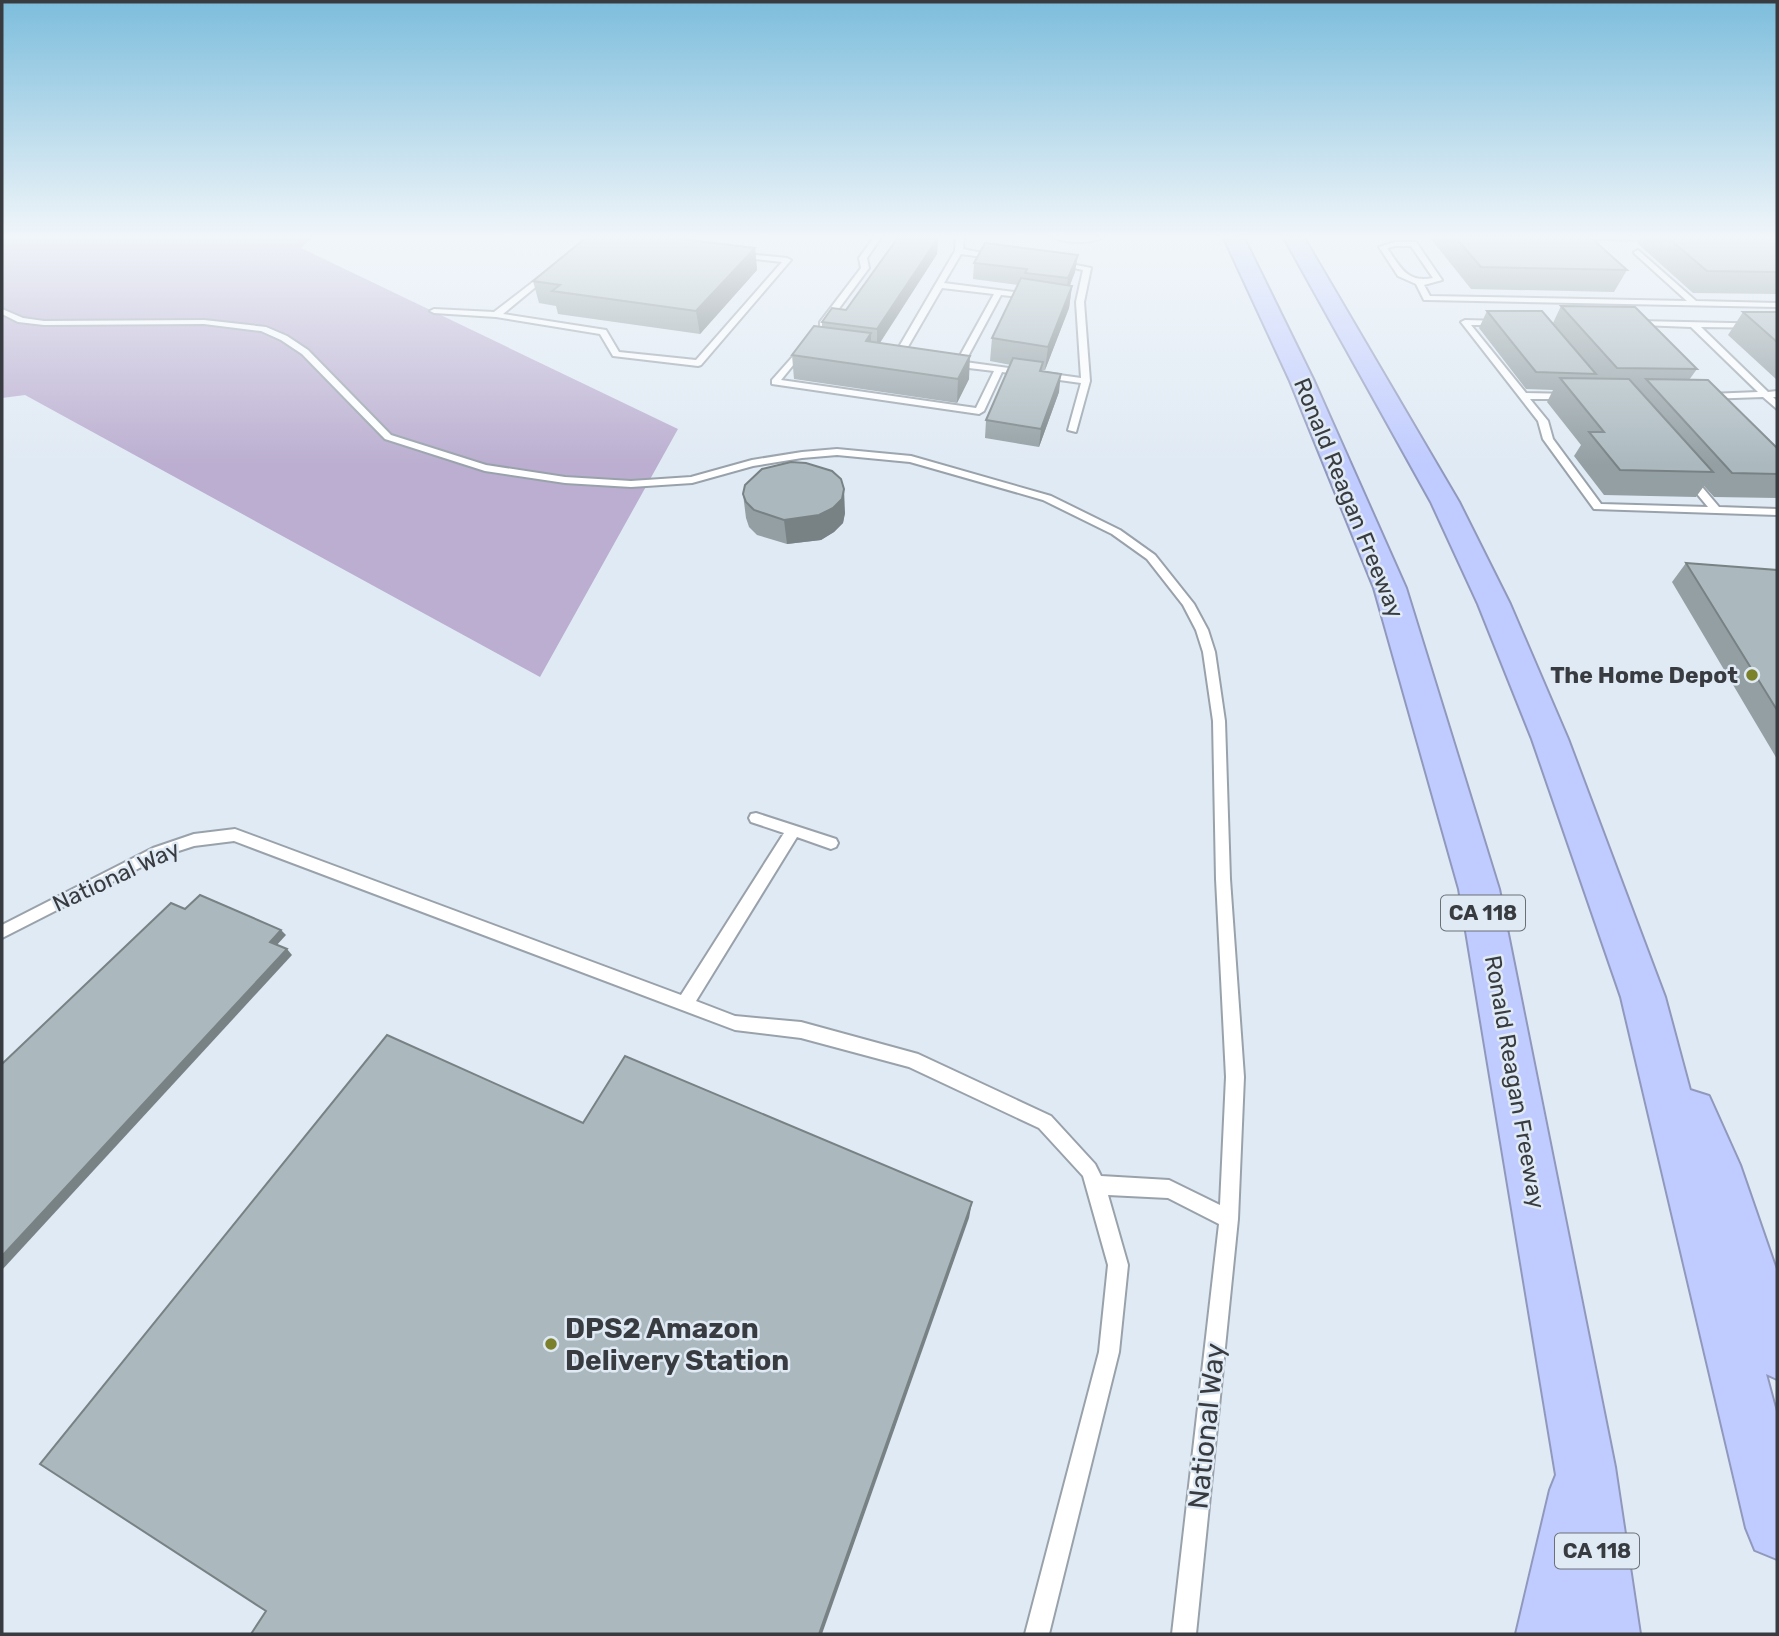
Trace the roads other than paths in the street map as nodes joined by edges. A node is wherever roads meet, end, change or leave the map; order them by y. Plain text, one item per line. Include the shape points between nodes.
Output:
1 (2, 312) edge
2 (464, 312) edge
3 (499, 312) edge
4 (742, 312) edge
5 (831, 312) edge
6 (923, 312) edge
7 (988, 312) edge
8 (1081, 312) edge
9 (1260, 312) edge
10 (1270, 312) edge
11 (1336, 312) edge
12 (1344, 312) edge
13 (496, 315) junction
14 (1513, 323) edge
15 (1628, 323) edge
16 (1641, 323) junction
17 (1693, 324) junction
18 (1777, 326) edge
19 (816, 332) edge
20 (1650, 332) edge
21 (808, 342) edge
22 (873, 351) edge
23 (898, 355) junction
24 (1360, 355) junction
25 (911, 357) edge
26 (935, 360) edge
27 (960, 364) junction
28 (999, 369) junction
29 (1086, 381) junction
30 (1302, 381) junction
31 (1703, 393) edge
32 (1763, 394) junction
33 (1777, 394) edge
34 (1524, 396) junction
35 (1586, 396) edge
36 (1714, 398) junction
37 (1777, 406) edge
38 (1723, 407) edge
39 (1073, 430) dead end
40 (1681, 469) edge
41 (1716, 510) junction
42 (1777, 512) edge
43 (756, 818) dead end
44 (793, 831) junction
45 (831, 843) dead end
46 (2, 932) edge
47 (1643, 997) junction
48 (685, 1004) junction
49 (1096, 1185) junction
50 (1229, 1219) junction
51 (1777, 1351) edge
52 (1586, 1467) junction
53 (1777, 1528) edge
54 (1037, 1634) edge
55 (1184, 1634) edge
56 (1548, 1634) edge
57 (1608, 1634) edge

1 - 50 lane, National Way via 44,323 191,321 263,329 305,352 388,437 485,468 565,480 652,484 692,480 802,455 837,452 911,459 1047,498 1116,532 1151,557 1202,630 1219,721 1235,1077
2 - 13 lane
3 - 13 lane
4 - 13 lane via 698,363 616,354 603,332
5 - 19 lane
6 - 23 lane
7 - 27 lane
8 - 29 lane
9 - 30 highway
10 - 30 highway, Ronald Reagan Freeway / CA 118
11 - 24 highway
12 - 24 highway
14 - 34 lane via 1465,322
15 - 16 lane
16 - 17 lane
16 - 20 lane
17 - 18 lane
17 - 32 lane
21 - 28 lane via 775,382 979,411
22 - 23 lane
23 - 25 lane
24 - 47 highway via 1445,502 1494,604 1550,739
26 - 27 lane
27 - 28 lane
28 - 29 lane
29 - 39 lane
30 - 52 highway, Ronald Reagan Freeway / CA 118 via 1390,588 1479,889
31 - 36 lane
32 - 33 lane
32 - 36 lane
32 - 37 lane
34 - 35 lane
34 - 41 lane via 1543,421 1548,439 1598,507
36 - 38 lane
40 - 41 lane
41 - 42 lane
43 - 44 lane
44 - 45 lane
44 - 48 lane
46 - 48 lane, National Way via 158,852 235,835
47 - 51 highway via 1715,1165
47 - 53 highway
48 - 49 lane via 735,1023 801,1030 912,1060 1045,1122 1089,1170
49 - 50 lane via 1169,1189
49 - 54 lane via 1118,1265 1109,1352
50 - 55 lane, National Way
52 - 56 highway
52 - 57 highway, Ronald Reagan Freeway / CA 118

